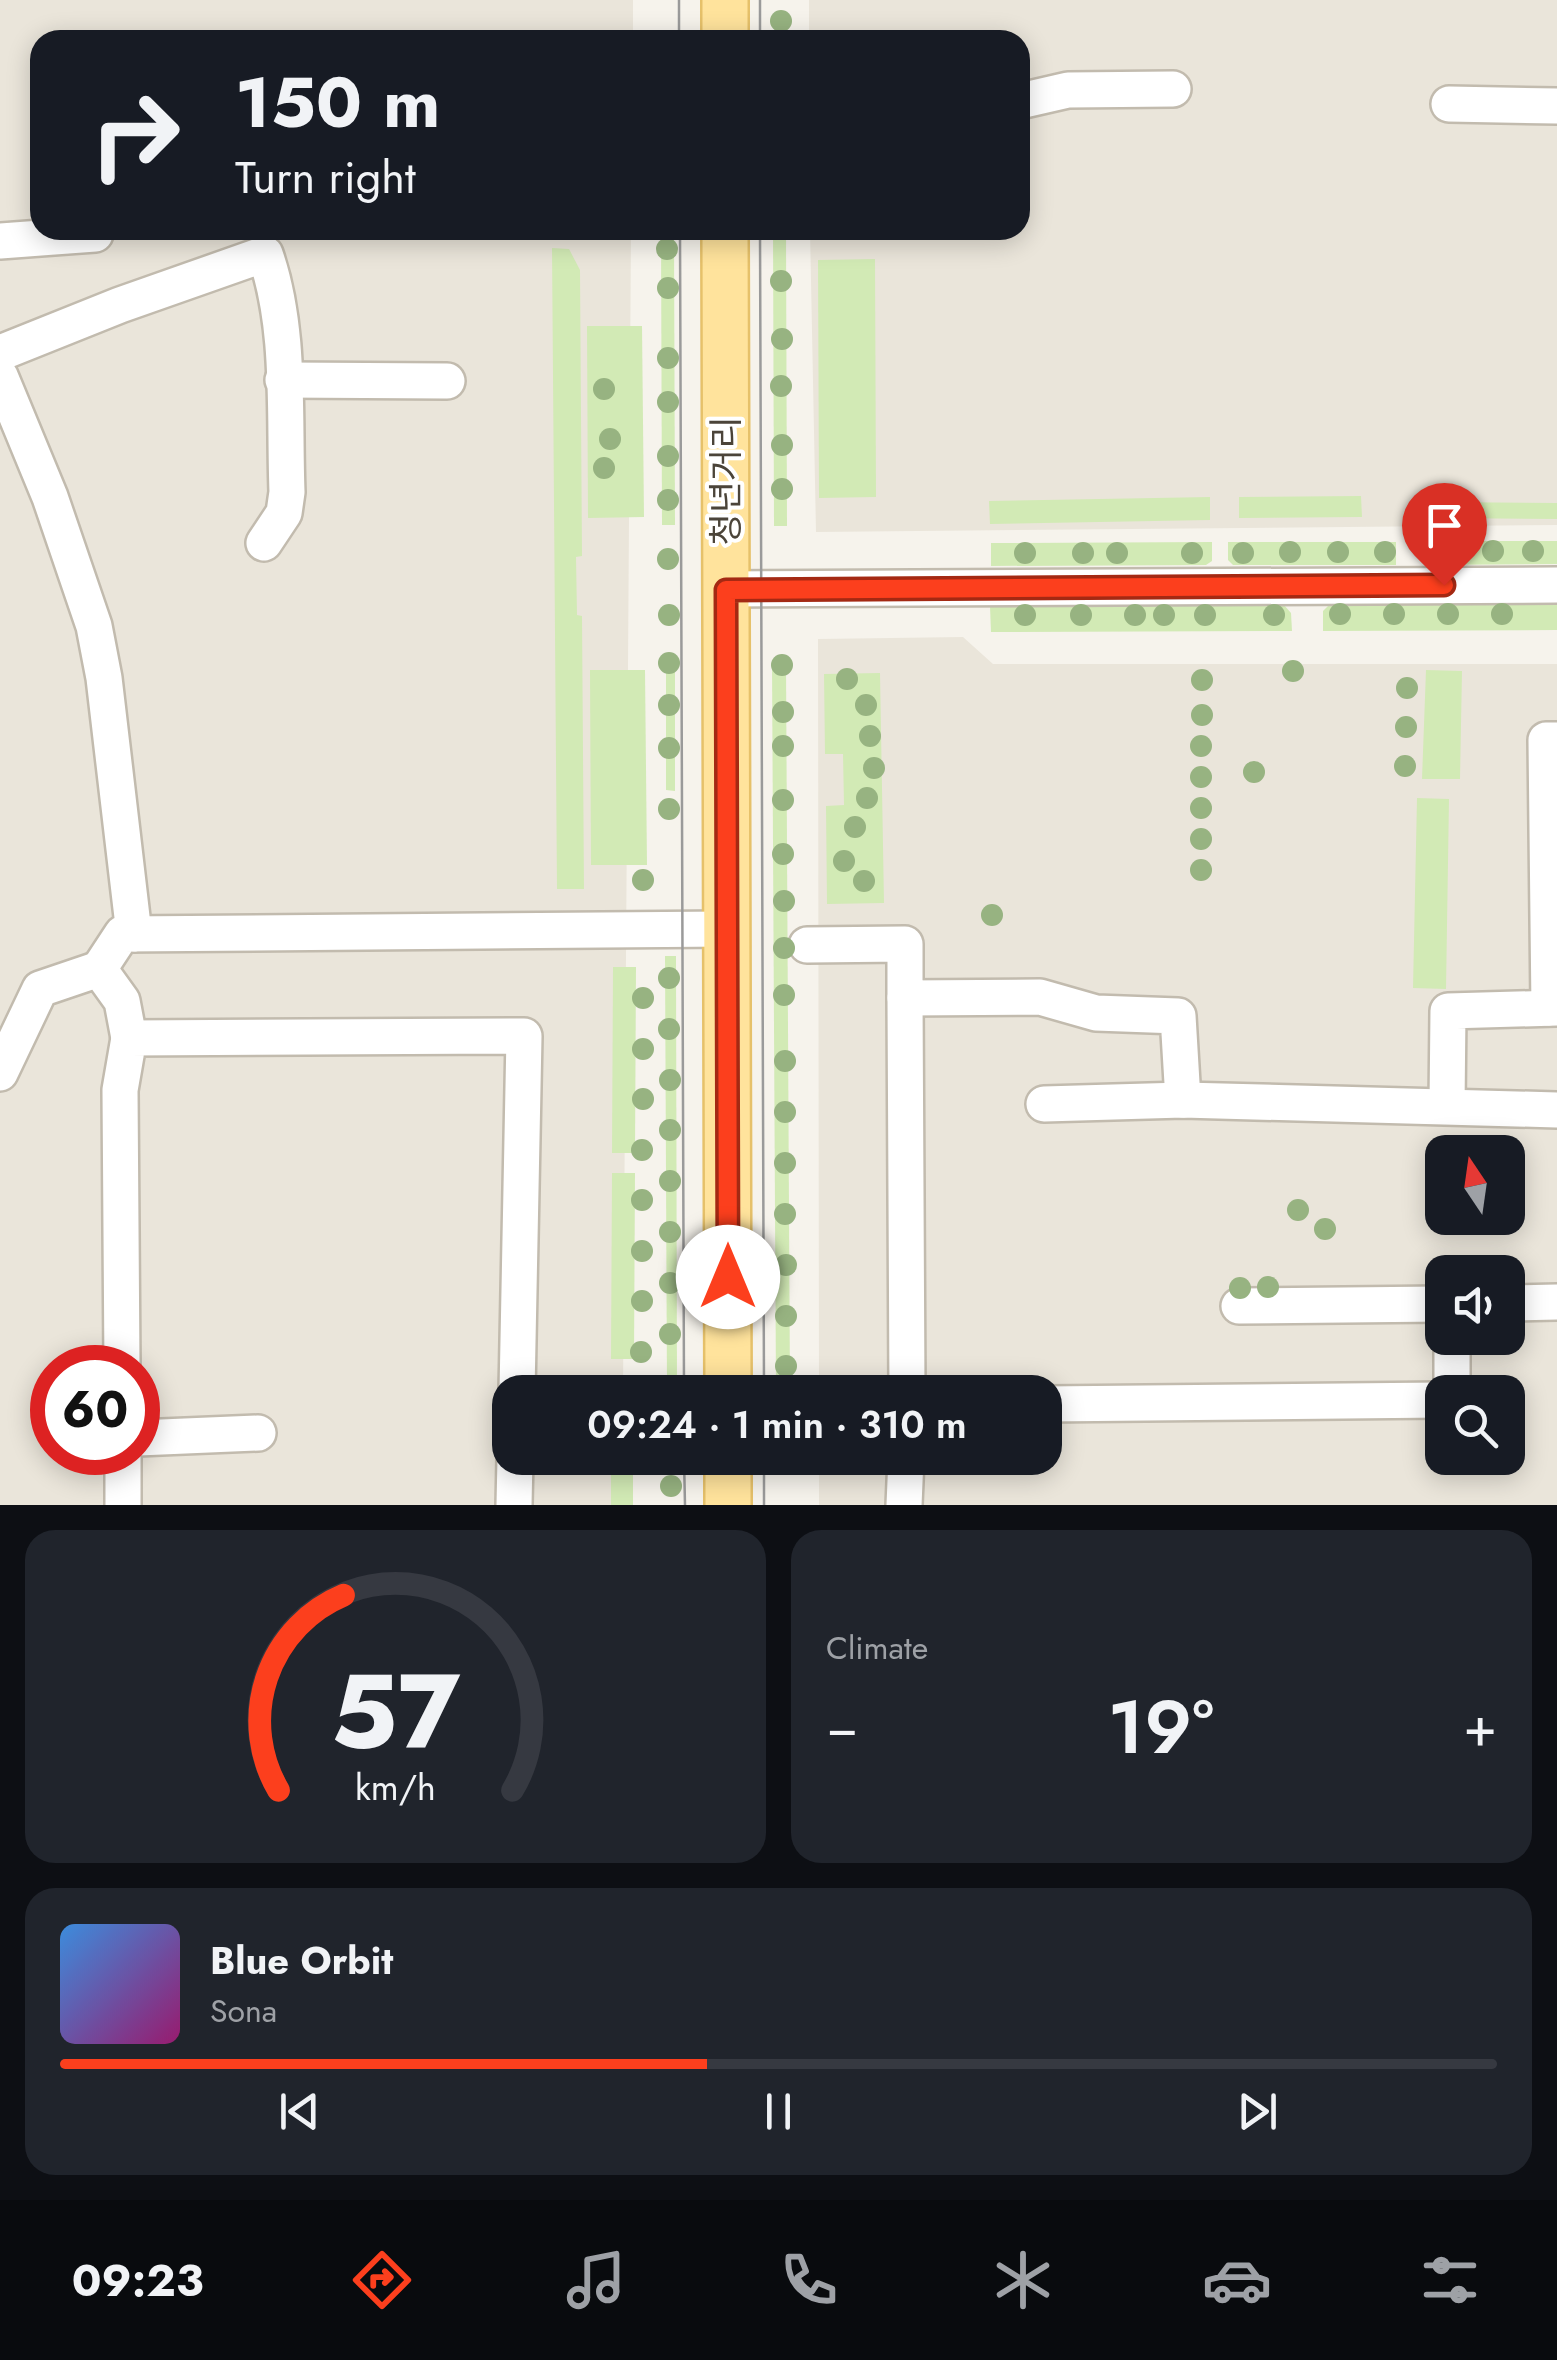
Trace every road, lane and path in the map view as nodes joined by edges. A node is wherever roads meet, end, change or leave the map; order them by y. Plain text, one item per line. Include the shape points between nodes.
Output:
1 (724, 0) edge
2 (725, 30) edge
3 (1173, 89) dead end
4 (1030, 99) edge
5 (1448, 104) dead end
6 (1557, 106) edge
7 (30, 239) edge
8 (725, 240) edge
9 (0, 241) edge
10 (0, 353) edge
11 (0, 376) edge
12 (283, 380) junction
13 (448, 381) dead end
14 (264, 543) dead end
15 (1557, 585) edge
16 (726, 590) junction
17 (1557, 740) edge
18 (1552, 894) edge
19 (727, 929) junction
20 (134, 934) junction
21 (807, 944) dead end
22 (99, 969) junction
23 (905, 998) junction
24 (1553, 1008) edge
25 (129, 1038) junction
26 (0, 1073) edge
27 (1182, 1100) junction
28 (1044, 1104) dead end
29 (1448, 1106) junction
30 (1557, 1110) edge
31 (1557, 1302) edge
32 (1525, 1303) edge
33 (1425, 1304) edge
34 (1239, 1306) dead end
35 (122, 1345) edge
36 (516, 1375) edge
37 (728, 1375) edge
38 (907, 1375) edge
39 (1425, 1400) edge
40 (1062, 1404) edge
41 (258, 1433) dead end
42 (160, 1437) edge
43 (123, 1475) edge
44 (515, 1475) edge
45 (728, 1475) edge
46 (905, 1475) edge
47 (124, 1505) edge
48 (514, 1505) edge
49 (728, 1505) edge
50 (904, 1505) edge

1 - 2 main road
3 - 4 street via 1068,90
5 - 6 street
7 - 9 street
8 - 16 main road, 청년거리
10 - 12 street via 265,254 276,285
11 - 20 street via 94,626
12 - 13 street
12 - 14 street via 287,492 284,512
15 - 16 street
16 - 19 main road, 청년거리
17 - 18 street via 1546,740
18 - 24 street
19 - 20 street
19 - 37 main road, 청년거리
20 - 22 street via 122,934
21 - 23 street via 905,944
22 - 25 street via 122,1001
22 - 26 street via 40,988
23 - 27 street via 1040,997 1096,1013 1178,1016
23 - 38 street
24 - 29 street via 1448,1011
25 - 35 street via 120,1090
25 - 36 street via 524,1036
27 - 28 street
27 - 29 street
29 - 30 street
31 - 32 street
33 - 34 street
39 - 40 street
41 - 42 street
43 - 47 street
44 - 48 street
45 - 49 main road
46 - 50 street

